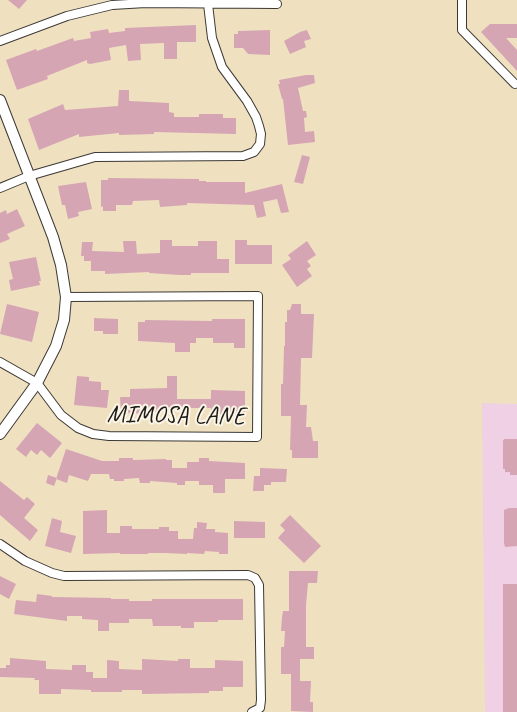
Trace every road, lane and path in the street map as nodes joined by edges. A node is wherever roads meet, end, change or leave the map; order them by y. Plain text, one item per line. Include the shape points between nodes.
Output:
1 (462, 0) edge
2 (208, 4) junction
3 (277, 4) dead end
4 (0, 41) edge
5 (515, 84) dead end
6 (0, 100) edge
7 (29, 176) junction
8 (0, 188) edge
9 (66, 297) junction
10 (0, 362) edge
11 (36, 384) junction
12 (0, 434) edge
13 (0, 544) edge
14 (252, 712) edge

1 - 5 street via 462,30
2 - 3 street
2 - 4 street via 112,5 67,16
2 - 7 street via 212,38 222,67 256,117 261,134 260,144 254,152 243,156 95,157
6 - 7 street
7 - 8 street
7 - 9 street via 53,237
9 - 11 street via 64,320 56,346
9 - 11 street, MIMOSA LANE via 258,296 258,437 93,434 60,415
10 - 11 street, MIMOSA LANE
11 - 12 street
13 - 14 street via 25,561 64,576 248,575 255,578 258,585 261,700 260,708

